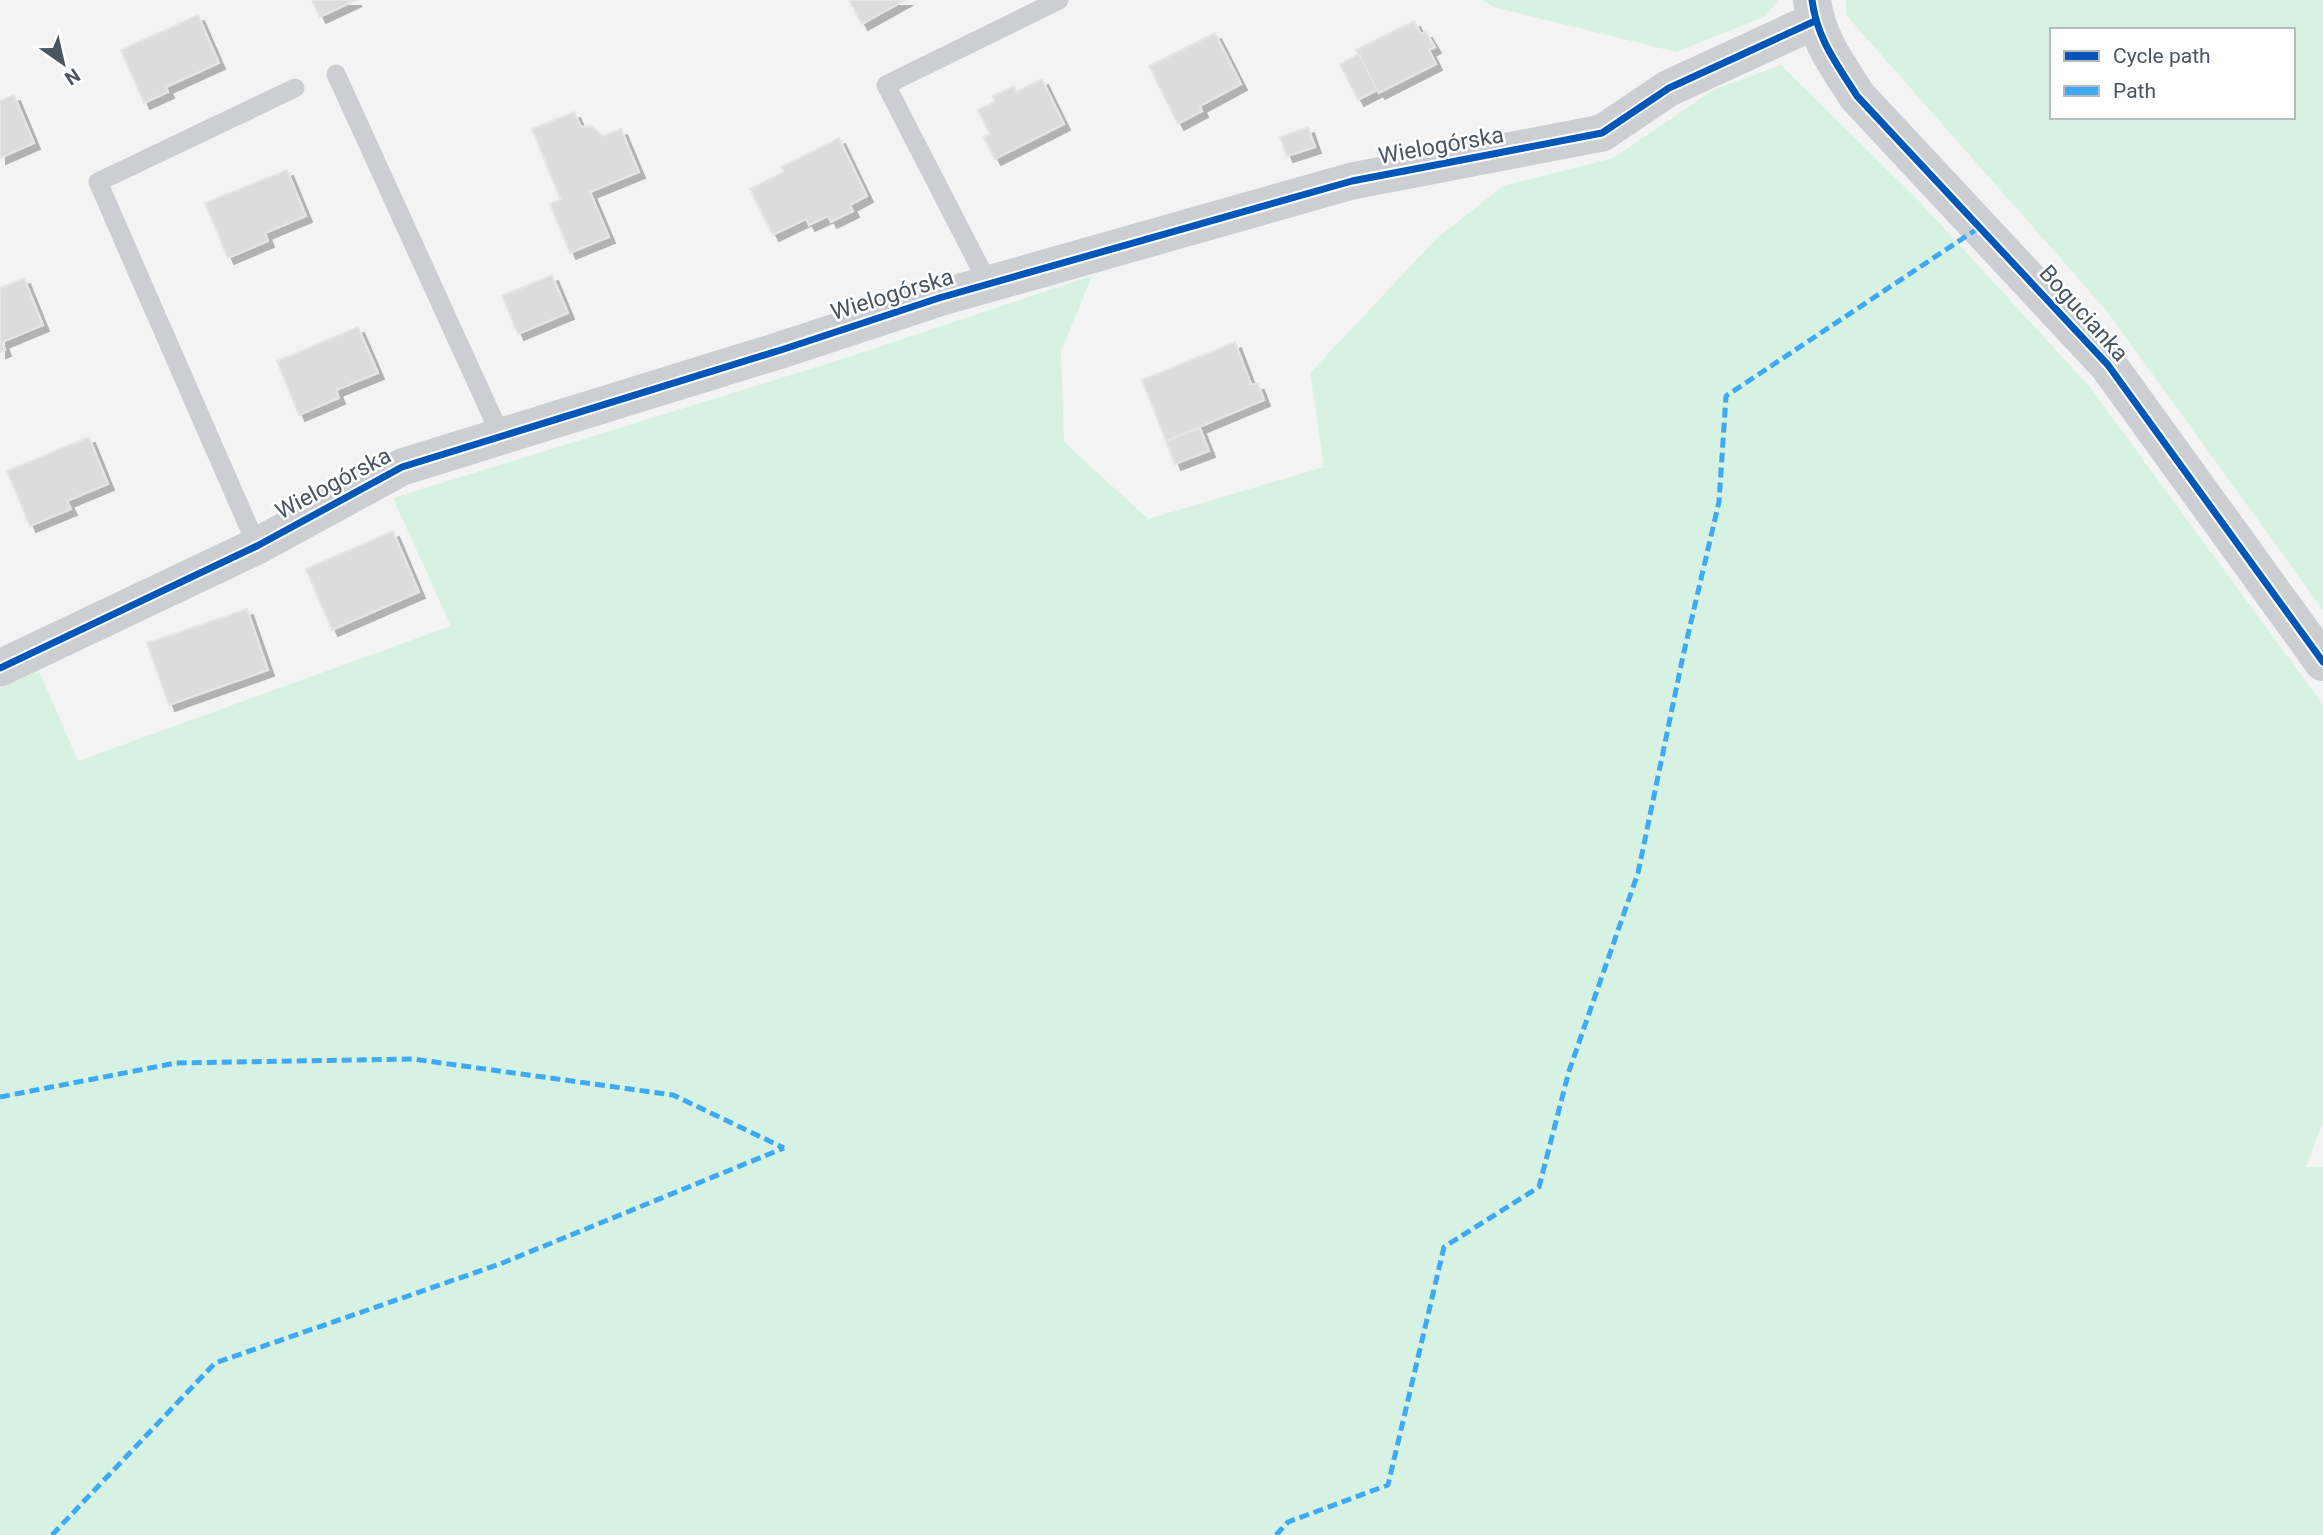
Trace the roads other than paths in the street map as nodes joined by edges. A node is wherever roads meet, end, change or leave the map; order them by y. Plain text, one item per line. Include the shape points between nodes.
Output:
1 (1059, 0) edge
2 (1814, 11) edge
3 (336, 74) dead end
4 (295, 88) dead end
5 (989, 285) junction
6 (501, 436) junction
7 (257, 546) junction
8 (2323, 662) edge
9 (0, 668) edge

1 - 5 lane via 886,85
2 - 5 street, Wielogórska via 1669,88 1602,134 1352,181
2 - 8 street, Bogucianka via 1826,48 1857,96 2108,365
3 - 6 lane
4 - 7 lane, Wielogórska via 98,182
5 - 6 street, Wielogórska
6 - 7 street, Wielogórska via 402,467
7 - 9 street, Wielogórska

